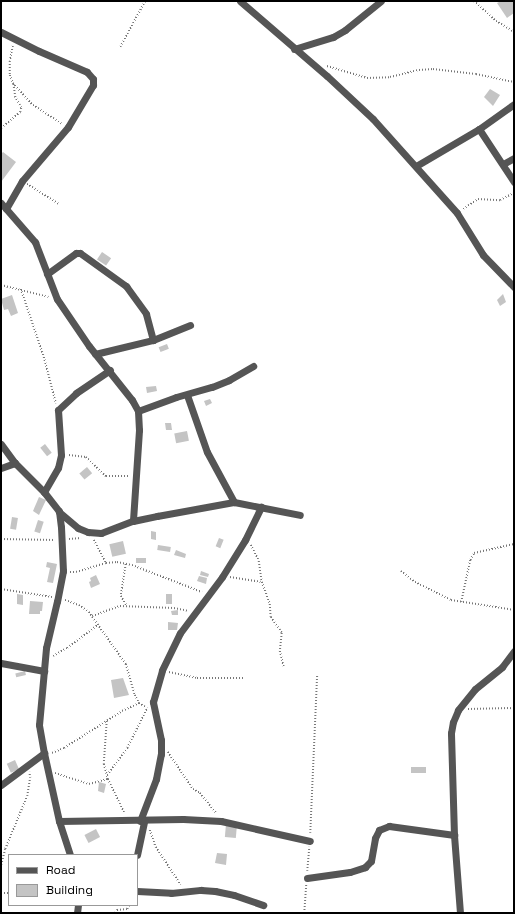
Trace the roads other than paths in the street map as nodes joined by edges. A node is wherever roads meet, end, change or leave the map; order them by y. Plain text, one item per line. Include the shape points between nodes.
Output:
1 (240, 1) edge
2 (381, 1) edge
3 (1, 32) edge
4 (294, 49) junction
5 (514, 104) edge
6 (479, 129) junction
7 (514, 158) edge
8 (503, 164) junction
9 (416, 166) junction
10 (514, 182) edge
11 (4, 206) edge
12 (47, 274) junction
13 (514, 287) edge
14 (190, 325) dead end
15 (153, 340) junction
16 (95, 354) junction
17 (253, 366) dead end
18 (110, 370) junction
19 (187, 395) junction
20 (138, 412) junction
21 (1, 444) edge
22 (15, 463) junction
23 (1, 468) edge
24 (44, 492) junction
25 (234, 502) junction
26 (261, 508) junction
27 (59, 512) junction
28 (300, 515) dead end
29 (133, 521) junction
30 (514, 651) edge
31 (1, 663) edge
32 (44, 671) junction
33 (44, 754) junction
34 (1, 784) edge
35 (59, 821) junction
36 (143, 821) junction
37 (454, 835) junction
38 (310, 841) road end
39 (70, 854) edge
40 (137, 854) edge
41 (307, 878) road end
42 (138, 891) edge
43 (263, 905) dead end
44 (460, 913) edge

1 - 4 street
2 - 4 street via 333,37
3 - 11 street via 92,76 93,85 68,127
4 - 9 street via 373,119
5 - 6 street
6 - 8 street
6 - 9 street
7 - 8 street
8 - 10 street
9 - 13 street via 457,213 483,255
11 - 12 street via 35,242
12 - 15 street via 76,253 80,253 126,286 146,314
12 - 16 street via 57,299
14 - 15 street
15 - 16 street
16 - 18 street
17 - 19 street via 229,380
18 - 20 street
18 - 24 street via 76,393 58,410 61,455 58,468
19 - 20 street
19 - 25 street via 207,452
20 - 29 street
21 - 22 street
22 - 23 street
22 - 24 street
24 - 27 street
25 - 26 street
25 - 29 street
26 - 28 street
26 - 36 street via 245,540 222,576 180,633 162,670 153,702 161,740 161,754
27 - 29 street via 78,528 88,532 111,531
27 - 32 street via 62,571
30 - 37 street via 502,667 475,689 458,710 453,722 451,733
31 - 32 street
32 - 33 street via 40,726
33 - 34 street
33 - 35 street
35 - 36 street
35 - 39 street
36 - 38 street via 221,821
36 - 40 street
37 - 41 street via 389,826 379,830 371,861 365,867 350,872
37 - 44 street
42 - 43 street via 215,892 234,895

